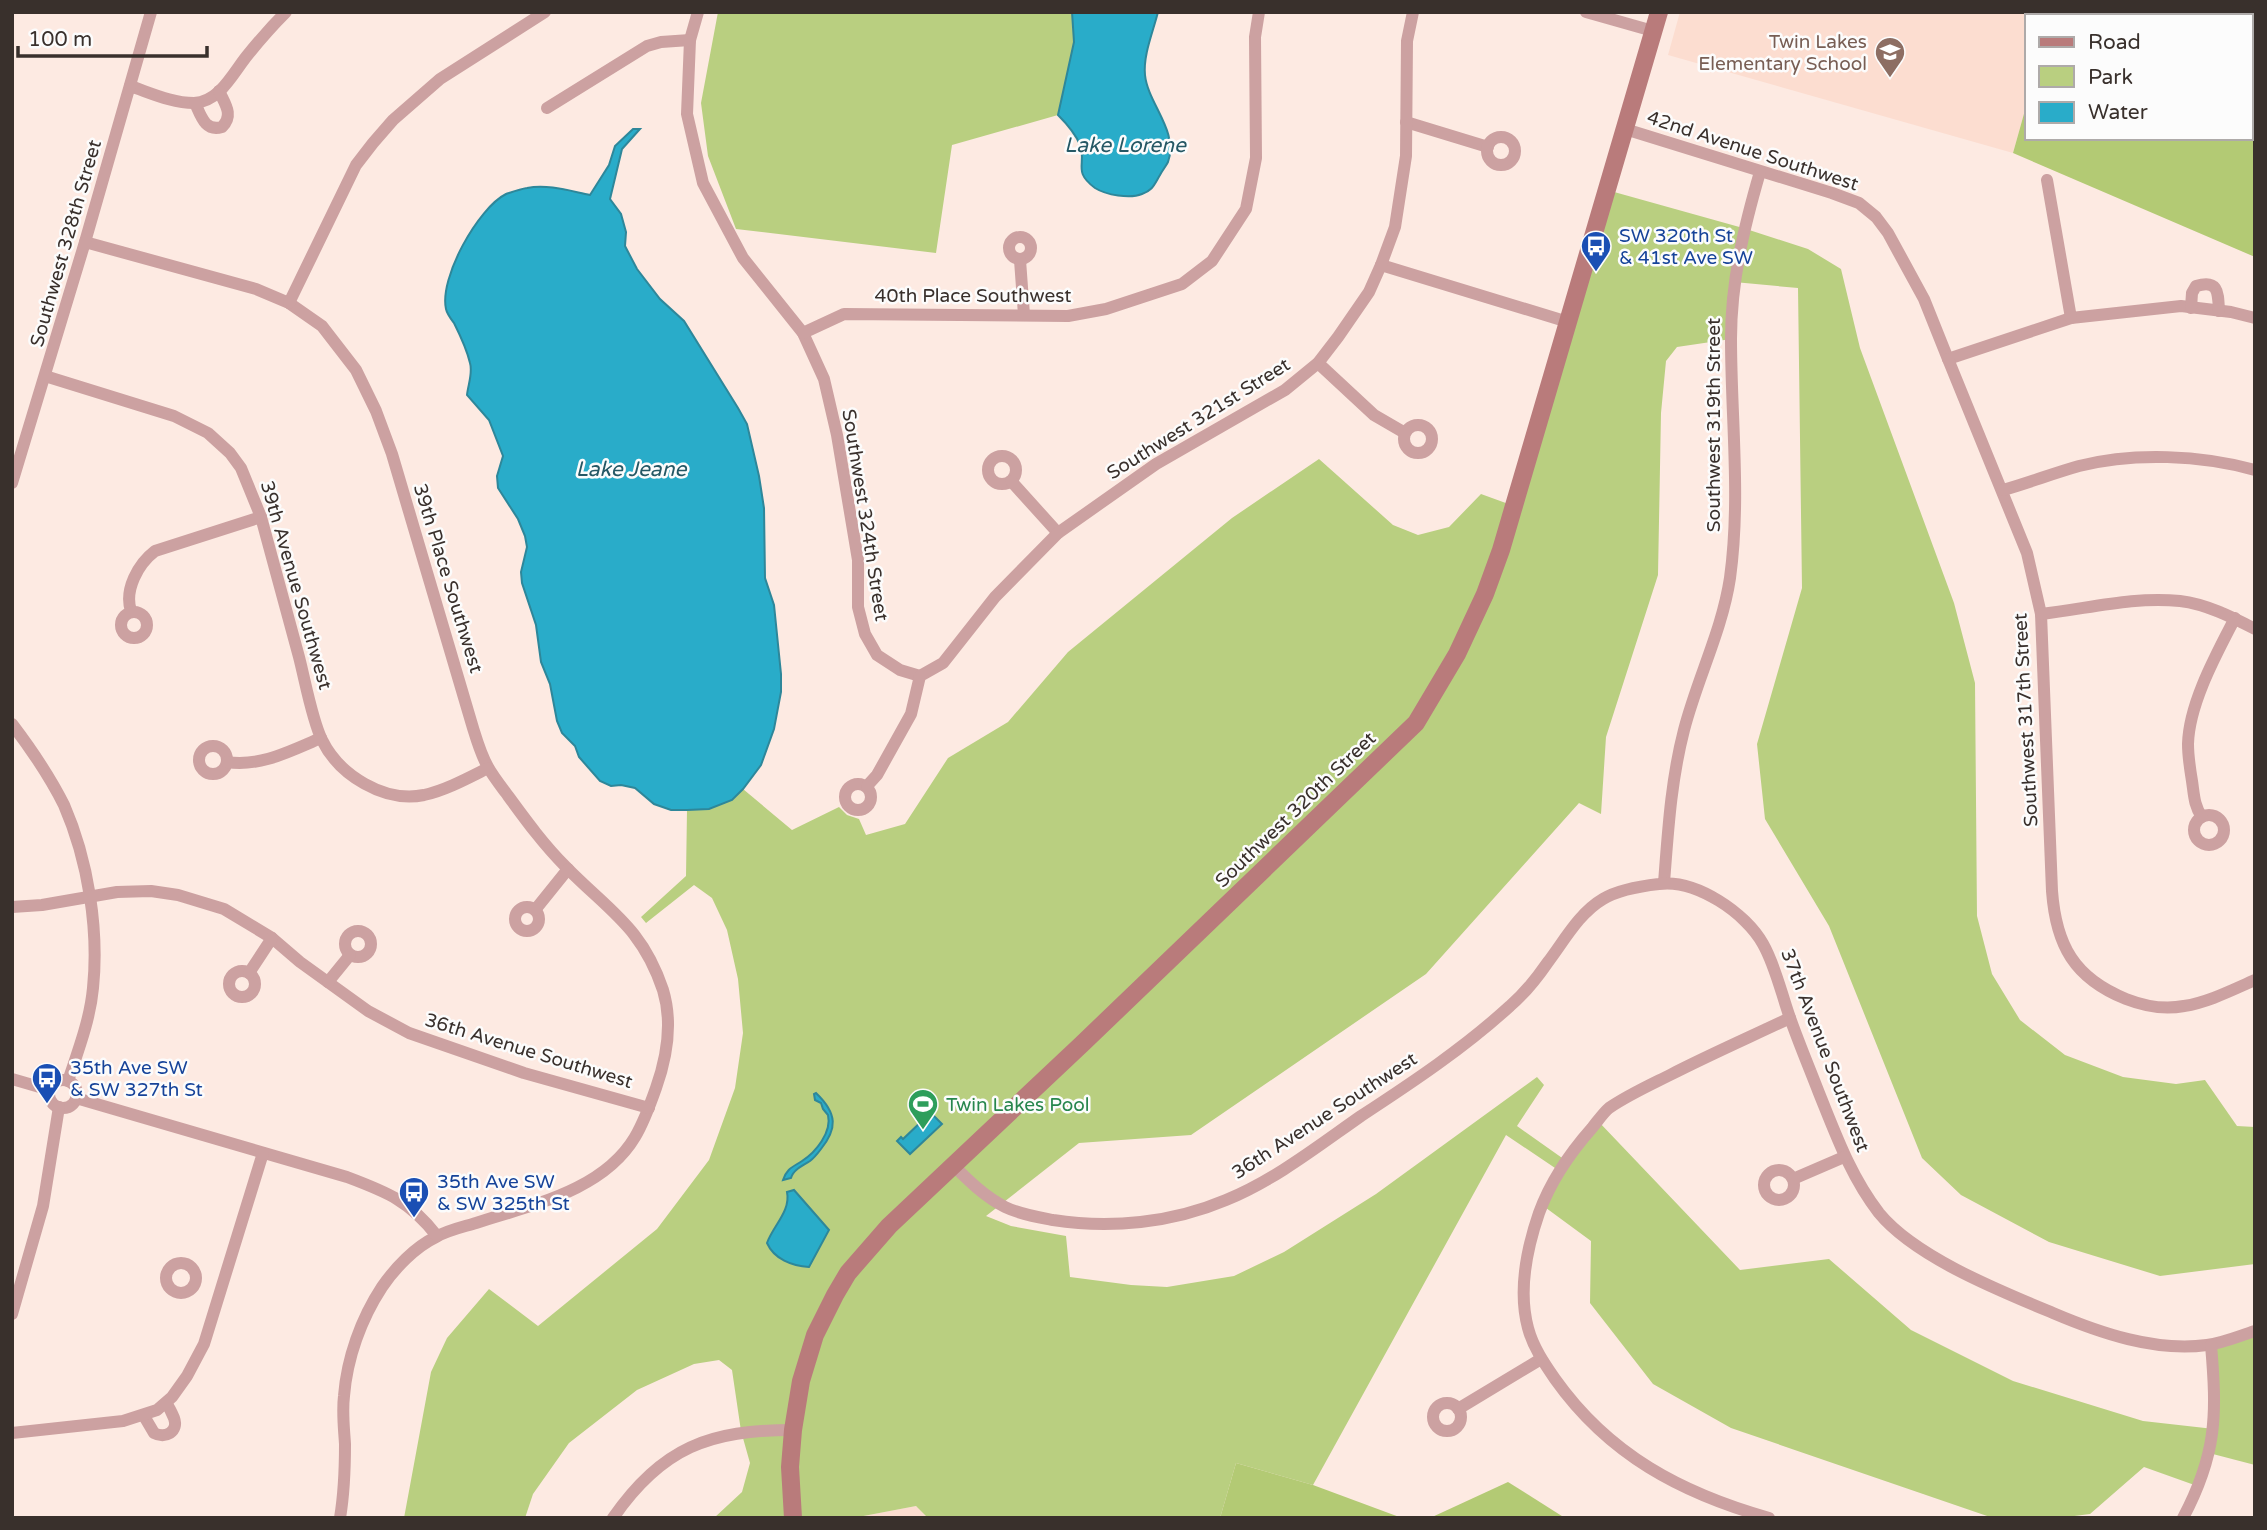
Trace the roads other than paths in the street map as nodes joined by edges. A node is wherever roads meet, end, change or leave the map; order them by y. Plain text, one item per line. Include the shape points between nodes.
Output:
1 (150, 12) edge
2 (286, 12) edge
3 (545, 12) edge
4 (698, 12) edge
5 (1259, 12) edge
6 (1413, 12) edge
7 (1586, 12) edge
8 (1659, 12) edge
9 (1653, 31) junction
10 (690, 40) junction
11 (130, 86) junction
12 (219, 91) junction
13 (195, 103) junction
14 (547, 107) dead end
15 (1406, 122) junction
16 (1625, 129) junction
17 (1488, 147) dead end
18 (1760, 172) junction
19 (2047, 180) dead end
20 (85, 242) junction
21 (1020, 260) dead end
22 (1381, 265) junction
23 (289, 303) junction
24 (2191, 308) junction
25 (2220, 311) junction
26 (1024, 315) junction
27 (2071, 318) junction
28 (2255, 318) edge
29 (1568, 322) junction
30 (803, 333) junction
31 (1948, 359) junction
32 (1318, 363) junction
33 (45, 376) junction
34 (1405, 433) dead end
35 (2255, 470) edge
36 (1011, 481) dead end
37 (12, 483) edge
38 (2003, 490) junction
39 (261, 517) junction
40 (1058, 533) junction
41 (131, 611) dead end
42 (2041, 614) junction
43 (2235, 618) junction
44 (2255, 629) edge
45 (920, 676) junction
46 (12, 724) edge
47 (321, 738) junction
48 (227, 762) dead end
49 (488, 768) junction
50 (867, 786) dead end
51 (2202, 817) dead end
52 (568, 869) junction
53 (1664, 883) junction
54 (89, 897) junction
55 (12, 906) edge
56 (535, 910) dead end
57 (272, 939) junction
58 (350, 955) dead end
59 (249, 973) dead end
60 (2255, 981) edge
61 (328, 982) junction
62 (1790, 1018) junction
63 (12, 1079) edge
64 (68, 1081) junction
65 (50, 1090) junction
66 (76, 1098) junction
67 (59, 1107) junction
68 (649, 1108) junction
69 (263, 1153) junction
70 (1844, 1157) junction
71 (953, 1165) junction
72 (1793, 1179) dead end
73 (437, 1236) junction
74 (196, 1282) dead end
75 (220, 1289) junction
76 (12, 1314) edge
77 (2255, 1331) edge
78 (2211, 1345) junction
79 (1541, 1359) junction
80 (161, 1406) junction
81 (1458, 1409) dead end
82 (144, 1416) junction
83 (793, 1430) junction
84 (12, 1433) edge
85 (340, 1518) edge
86 (612, 1518) edge
87 (793, 1518) edge
88 (1769, 1518) edge
89 (2183, 1518) edge

1 - 11 street, Southwest 328th Street
2 - 12 street
3 - 23 street via 440,79 393,121 356,165
4 - 10 street, Southwest 324th Street
5 - 26 street, 40th Place Southwest via 1253,181 1246,209 1212,261 1182,284 1106,309 1068,316
6 - 15 street, Southwest 321st Street via 1407,41
7 - 9 street
8 - 9 main road, Southwest 320th Street
9 - 16 main road, Southwest 320th Street
10 - 14 street via 647,46
10 - 30 street, Southwest 324th Street via 687,114 702,183 743,258
11 - 13 street
11 - 20 street, Southwest 328th Street
12 - 13 street
12 - 13 street via 229,115 222,127 205,124
15 - 17 street
15 - 22 street, Southwest 321st Street via 1406,156 1395,227
16 - 18 street, 42nd Avenue Southwest
16 - 29 main road, Southwest 320th Street
18 - 31 street, 42nd Avenue Southwest via 1841,196 1876,217 1924,299
18 - 53 street, Southwest 319th Street via 1734,281 1730,578 1716,636 1684,729 1671,792
19 - 27 street
20 - 23 street, 39th Place Southwest via 256,289
20 - 33 street, Southwest 328th Street
21 - 26 street
22 - 29 street
22 - 32 street, Southwest 321st Street via 1354,316
23 - 49 street, 39th Place Southwest via 322,326 356,370 376,411
24 - 25 street
24 - 25 street via 2196,286 2208,284 2218,292
24 - 27 street
25 - 28 street
26 - 30 street, 40th Place Southwest via 844,314
27 - 31 street
29 - 71 main road, Southwest 320th Street via 1502,550 1457,654 1416,723
30 - 45 street, Southwest 324th Street via 824,379 837,435 858,559 858,607 865,634 877,655
31 - 38 street, Southwest 317th Street
32 - 34 street via 1374,415
32 - 40 street, Southwest 321st Street via 1285,390 1156,464
33 - 37 street, Southwest 328th Street
33 - 39 street, 39th Avenue Southwest via 174,416 208,433 241,468
35 - 38 street via 2214,461 2146,457 2081,466
36 - 40 street
38 - 42 street, Southwest 317th Street via 2027,553
39 - 41 street via 164,547 146,558 130,592
39 - 47 street, 39th Avenue Southwest
40 - 45 street, Southwest 321st Street via 995,597 943,663
42 - 43 street via 2142,600 2182,601
42 - 60 street, Southwest 317th Street via 2054,920 2065,947 2080,969 2109,992 2148,1006 2183,1006
43 - 44 street
43 - 51 street via 2202,688 2188,742 2195,805
45 - 50 street via 911,714
46 - 54 street via 63,805
47 - 48 street via 270,759
47 - 49 street, 39th Avenue Southwest via 354,778 400,795 433,792
49 - 52 street, 39th Place Southwest via 529,826
52 - 56 street
52 - 68 street, 39th Place Southwest via 632,930 652,960 664,993 665,1061
53 - 62 street, 37th Avenue Southwest via 1697,890 1726,904 1747,922 1764,944
53 - 71 street, 36th Avenue Southwest via 1603,899 1586,912 1513,1004 1462,1047 1266,1181 1224,1201 1179,1215 1121,1224 1066,1222 1009,1209 979,1191
54 - 55 street, 36th Avenue Southwest
54 - 57 street, 36th Avenue Southwest via 150,891 178,895 224,909
54 - 64 street via 93,991
57 - 59 street
57 - 61 street, 36th Avenue Southwest
58 - 61 street
61 - 68 street, 36th Avenue Southwest via 369,1012 409,1032 524,1073
62 - 70 street, 37th Avenue Southwest
62 - 79 street via 1608,1109 1570,1154 1542,1205 1529,1243 1524,1284 1528,1327
63 - 65 street
64 - 65 street via 59,1081
64 - 66 street
65 - 67 street via 50,1099
66 - 67 street via 68,1107
66 - 69 street
67 - 76 street via 43,1206
68 - 73 street, 39th Place Southwest via 635,1139 589,1181
69 - 73 street via 389,1193 423,1217
69 - 75 street
70 - 72 street
70 - 78 street, 37th Avenue Southwest via 1884,1218 1952,1266 2050,1312 2124,1337 2169,1348
71 - 83 main road, Southwest 320th Street via 874,1241 835,1294 807,1359
73 - 85 street, 39th Place Southwest via 407,1258 383,1286 352,1353 344,1396
74 - 75 street
75 - 80 street via 204,1344 187,1376
77 - 78 street, 37th Avenue Southwest
78 - 89 street via 2214,1429 2200,1487
79 - 81 street
79 - 88 street via 1569,1399 1638,1462 1725,1505
80 - 82 street
80 - 82 street via 175,1422 168,1435 153,1433
82 - 84 street
83 - 86 street via 741,1431 687,1449 643,1480
83 - 87 main road, Southwest 320th Street

